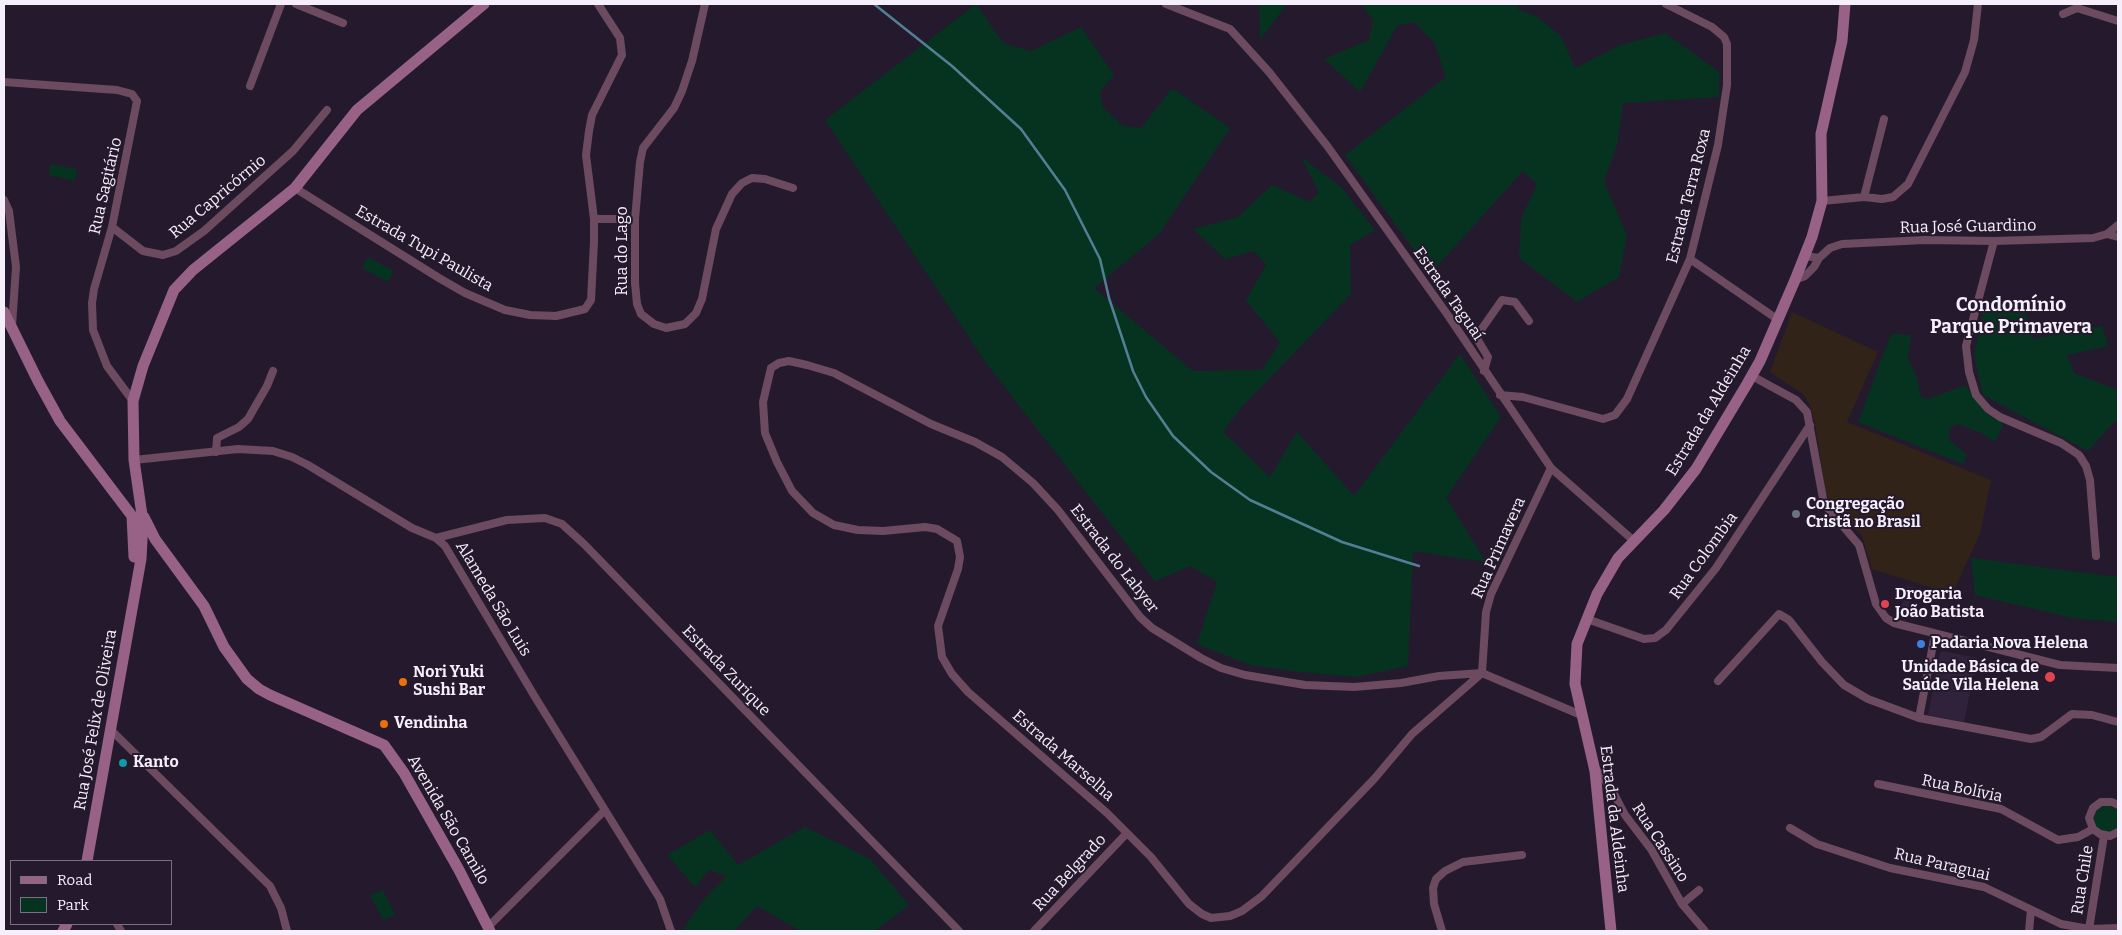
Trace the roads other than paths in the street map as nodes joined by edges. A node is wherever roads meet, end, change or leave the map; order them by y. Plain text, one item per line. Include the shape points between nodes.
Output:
1 (281, 4) edge
2 (296, 4) edge
3 (484, 4) edge
4 (598, 4) edge
5 (705, 4) edge
6 (1166, 4) edge
7 (1666, 4) edge
8 (1845, 4) edge
9 (1978, 4) edge
10 (2063, 14) dead end
11 (2118, 22) edge
12 (343, 23) dead end
13 (4, 82) edge
14 (250, 86) dead end
15 (326, 110) dead end
16 (1884, 119) dead end
17 (295, 188) junction
18 (793, 188) dead end
19 (1864, 198) junction
20 (4, 200) edge
21 (1822, 201) junction
22 (594, 219) junction
23 (635, 219) junction
24 (2118, 224) edge
25 (112, 227) junction
26 (2107, 234) junction
27 (2118, 237) edge
28 (1994, 241) junction
29 (13, 247) junction
30 (4, 250) edge
31 (1805, 256) junction
32 (1818, 258) junction
33 (1690, 259) junction
34 (1795, 280) junction
35 (4, 312) edge
36 (1777, 319) junction
37 (1529, 321) dead end
38 (12, 328) junction
39 (771, 368) joint
40 (273, 370) dead end
41 (1484, 371) junction
42 (1752, 376) junction
43 (1500, 395) junction
44 (133, 400) junction
45 (1810, 425) junction
46 (216, 452) junction
47 (134, 460) junction
48 (1552, 468) junction
49 (137, 515) junction
50 (139, 530) junction
51 (436, 538) junction
52 (155, 539) junction
53 (1634, 541) junction
54 (2096, 556) dead end
55 (1587, 619) junction
56 (1935, 634) junction
57 (2118, 668) edge
58 (1482, 673) junction
59 (1718, 681) dead end
60 (1581, 715) junction
61 (1919, 718) junction
62 (2118, 722) edge
63 (112, 731) junction
64 (1594, 767) junction
65 (1878, 784) dead end
66 (2118, 805) edge
67 (605, 810) junction
68 (1790, 828) dead end
69 (2093, 829) junction
70 (2118, 832) edge
71 (1126, 834) junction
72 (2104, 836) junction
73 (1522, 855) dead end
74 (86, 860) edge
75 (1699, 890) dead end
76 (1682, 904) junction
77 (2031, 910) junction
78 (489, 928) edge
79 (2118, 928) edge
80 (2089, 929) junction
81 (287, 931) edge
82 (671, 931) edge
83 (959, 931) edge
84 (1034, 931) edge
85 (1442, 931) edge
86 (1611, 931) edge
87 (1705, 931) edge
88 (2028, 931) edge

1 - 14 street
2 - 12 street
3 - 17 main road, Rua José Felix de Oliveira via 357,110
4 - 22 street, Estrada Tupi Paulista via 620,38 622,55 592,115 589,131 586,155
5 - 23 street, Rua do Lago via 682,91 674,108 644,148
6 - 41 street, Estrada Taguaí via 1230,29 1250,51 1328,146
7 - 33 street, Estrada Terra Roxa via 1712,27 1727,44 1727,85 1718,145
8 - 21 main road, Estrada da Aldeinha via 1842,41 1821,134
9 - 19 street via 1974,40 1965,72 1913,178 1893,197
10 - 11 street via 2076,8
13 - 25 street, Rua Sagitário via 117,90 135,97 137,107
15 - 25 street, Rua Capricórnio via 293,152 176,252 163,255 143,251
16 - 19 street
17 - 22 street, Estrada Tupi Paulista via 466,293 505,310 530,315 556,316 587,307 591,300
17 - 44 main road, Rua José Felix de Oliveira via 174,290 143,366
18 - 23 street, Rua do Lago via 752,178 732,194 716,229 702,299 690,320 678,327 654,324 641,314 637,304
19 - 21 street
20 - 29 street
21 - 31 main road, Estrada da Aldeinha
22 - 23 street
24 - 26 street
25 - 44 street, Rua Sagitário via 94,289 93,330 107,366
26 - 27 street
26 - 28 street, Rua José Guardino via 2094,238
28 - 32 street, Rua José Guardino via 1842,244 1830,248
28 - 54 street via 1966,346 1968,372 1976,396 1988,409 2061,443 2079,455 2090,480
29 - 30 street
29 - 38 street via 16,289
31 - 32 street
31 - 34 main road, Estrada da Aldeinha
32 - 34 street, Rua José Guardino via 1814,267
33 - 36 street
33 - 43 street, Estrada Terra Roxa via 1628,399 1615,415 1603,419 1523,397
34 - 36 main road, Estrada da Aldeinha
35 - 38 main road, Avenida São Camilo
36 - 42 main road, Estrada da Aldeinha
37 - 41 street via 1515,302 1502,300 1476,337 1488,357
38 - 49 main road, Avenida São Camilo via 60,421
39 - 58 street, Estrada do Lahyer via 788,361 834,373 1002,457 1058,510 1140,617 1152,628 1221,668 1305,685 1354,687
39 - 71 street, Estrada Marselha via 762,402 765,433 792,491 813,513 834,525 883,532 925,527 937,529 957,541 958,569 938,626 942,657 968,692 1084,791
40 - 46 street via 248,419 218,438
41 - 43 street, Estrada Taguaí
42 - 45 street via 1796,400 1807,412
42 - 53 main road, Estrada da Aldeinha via 1696,470
43 - 48 street, Estrada Taguaí
44 - 47 main road, Rua José Felix de Oliveira
45 - 55 street, Rua Colombia via 1716,568 1666,630 1655,638 1644,638
45 - 56 street via 1824,504 1859,545 1876,604 1894,623
46 - 47 street, Alameda São Luis
46 - 51 street, Alameda São Luis via 261,449 292,456 412,528
47 - 49 main road, Rua José Felix de Oliveira
48 - 53 street, Estrada Taguaí
48 - 58 street, Rua Primavera via 1491,594 1485,620
49 - 50 main road, Rua José Felix de Oliveira
49 - 52 main road, Avenida São Camilo
50 - 52 main road, Avenida São Camilo
50 - 63 main road, Rua José Felix de Oliveira via 136,583
51 - 67 street, Alameda São Luis via 450,550
51 - 83 street, Estrada Zurique via 507,520 545,518 562,524
52 - 78 main road, Avenida São Camilo via 191,586 224,647 247,679 270,695 384,745 404,773
53 - 55 main road, Estrada da Aldeinha via 1618,558 1596,594
55 - 60 main road, Estrada da Aldeinha via 1577,644 1575,666
56 - 57 street via 2060,665
56 - 61 street
58 - 60 street, Estrada do Lahyer
58 - 71 street, Estrada Marselha via 1412,734 1375,778 1269,889 1242,911 1222,918 1202,914 1184,899 1151,857
59 - 61 street via 1779,614 1789,620 1844,685 1868,699
60 - 64 main road, Estrada da Aldeinha
61 - 62 street via 2031,739 2041,737 2072,714
63 - 74 main road, Rua José Felix de Oliveira
63 - 81 street via 270,886 281,908
64 - 76 street, Rua Cassino via 1651,849
64 - 86 main road, Estrada da Aldeinha
65 - 69 street, Rua Bolívia via 2001,809 2058,840 2078,838
66 - 69 street via 2106,801 2096,805 2090,818
67 - 78 street
67 - 82 street, Alameda São Luis via 660,899
68 - 77 street, Rua Paraguai via 1817,844 1890,868 1984,887
69 - 72 street
70 - 72 street
71 - 84 street, Rua Belgrado
72 - 80 street, Rua Chile
73 - 85 street via 1463,862 1436,879 1432,888
75 - 76 street
76 - 87 street, Rua Cassino
77 - 80 street, Rua Paraguai via 2061,924
77 - 88 street
79 - 80 street, Rua Paraguai

